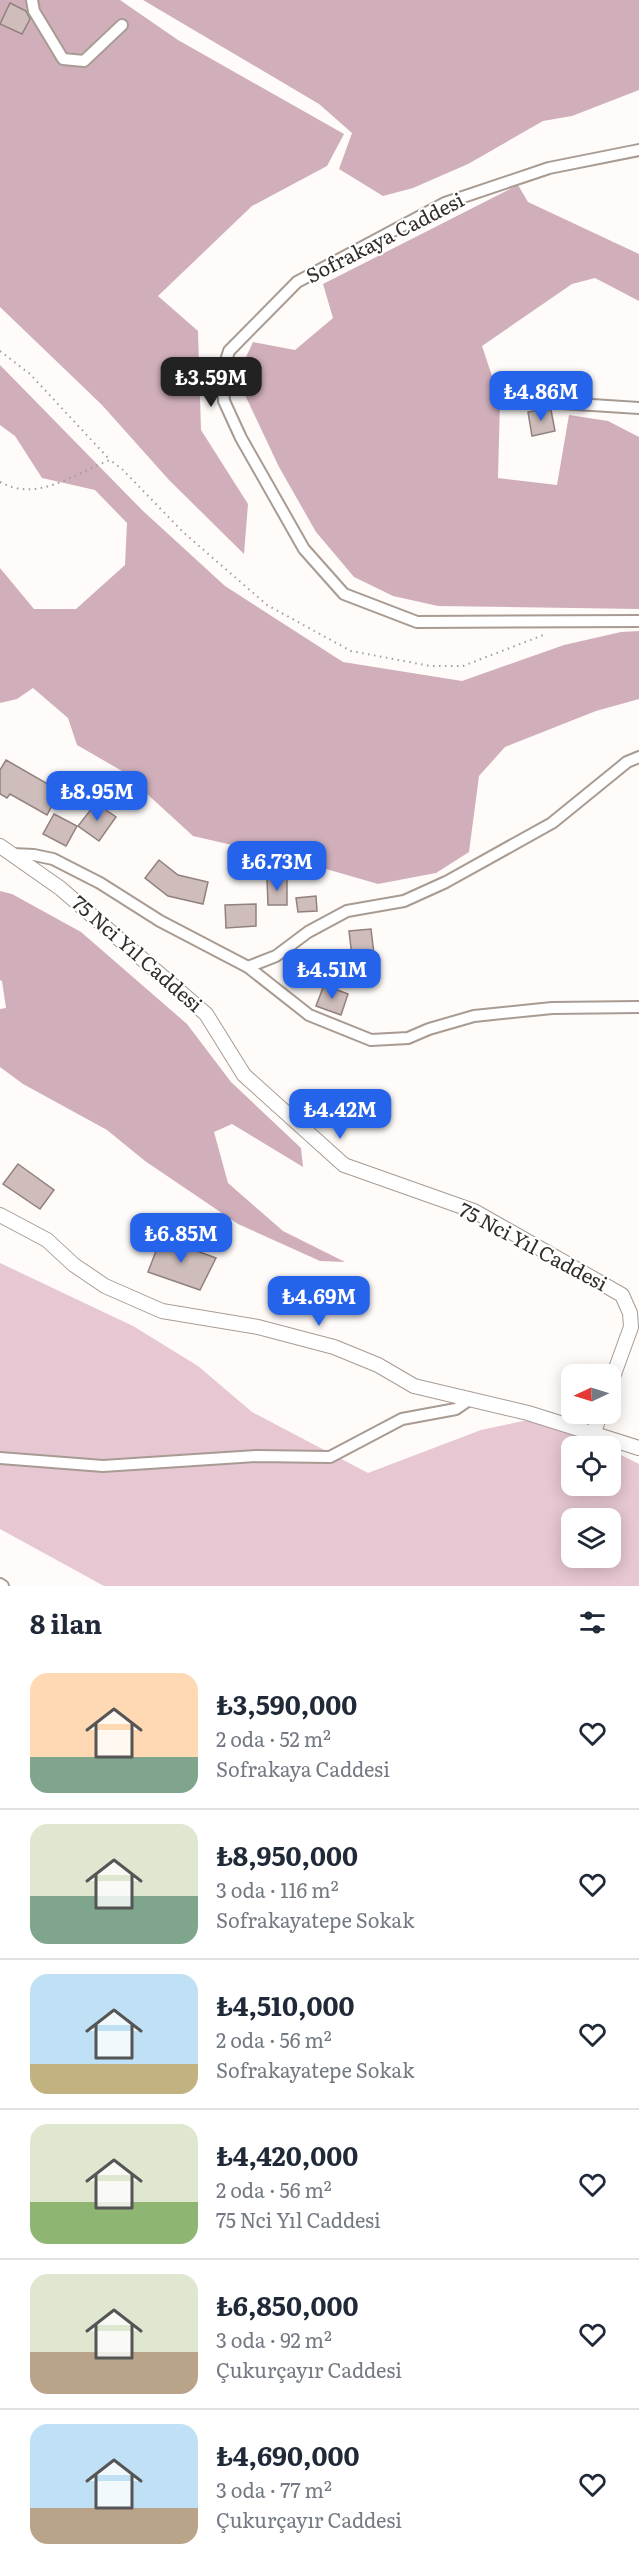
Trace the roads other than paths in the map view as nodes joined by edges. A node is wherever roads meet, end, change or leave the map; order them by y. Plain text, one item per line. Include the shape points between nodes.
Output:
1 (32, 0) edge
2 (122, 25) dead end
3 (639, 150) edge
4 (545, 402) dead end
5 (639, 408) edge
6 (639, 621) edge
7 (639, 758) edge
8 (6, 850) edge
9 (248, 967) junction
10 (639, 1007) edge
11 (0, 1215) edge
12 (618, 1364) edge
13 (469, 1400) junction
14 (597, 1424) edge
15 (593, 1434) junction
16 (639, 1448) edge
17 (0, 1458) edge

1 - 2 street via 34,11 63,59 84,61
3 - 6 street, Sofrakaya Caddesi via 549,168 445,203 297,282 229,351 222,373 224,401 241,438 304,549 344,594 417,622
4 - 5 street
7 - 9 street via 627,762 552,823 446,882 404,901 347,910 276,956
8 - 9 street via 53,859
8 - 12 street, 75 Nci Yıl Caddesi via 60,888 206,1014 244,1075 344,1165 474,1211 622,1295 631,1327
9 - 10 street via 309,1015 371,1040 408,1038 474,1016 552,1008
11 - 13 street via 47,1240 105,1286 162,1311 258,1327 334,1347 378,1365 414,1386
13 - 15 street via 528,1413
13 - 17 street via 456,1409 402,1419 330,1457 256,1456 103,1466
14 - 15 street
15 - 16 street

